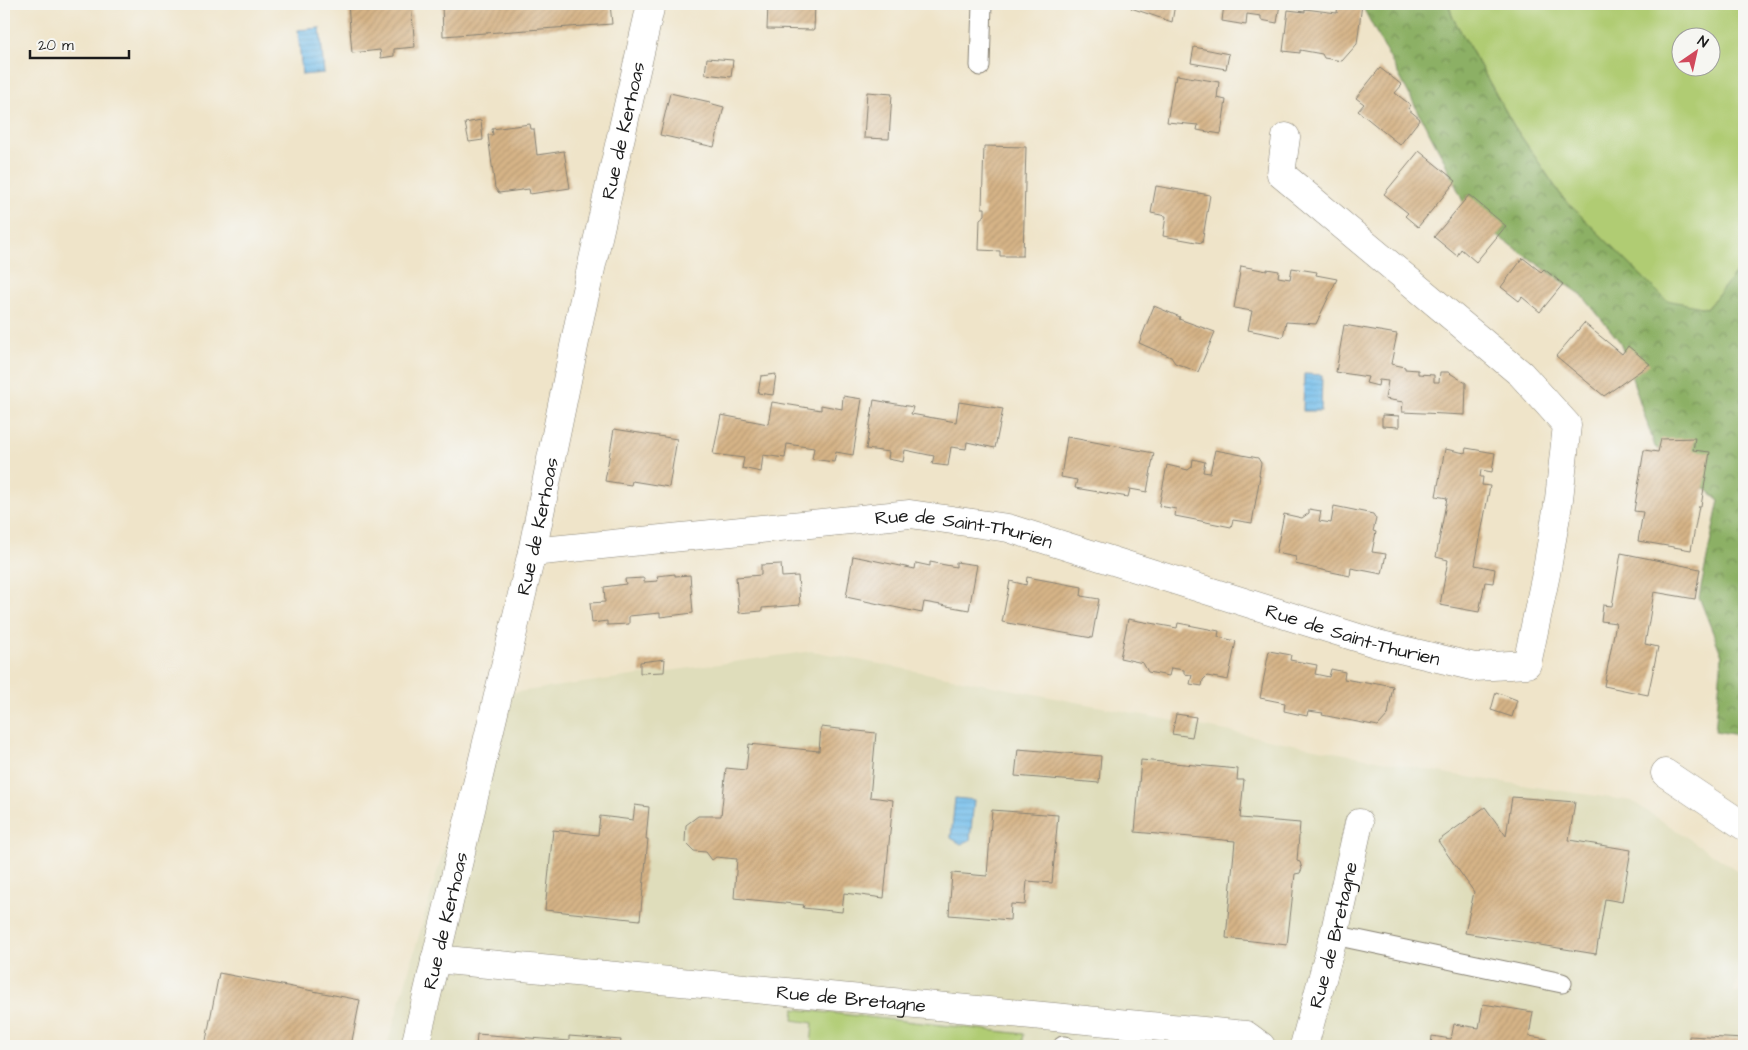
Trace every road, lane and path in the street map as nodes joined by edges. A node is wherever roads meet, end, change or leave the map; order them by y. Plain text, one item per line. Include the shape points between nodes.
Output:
1 (651, 4) edge
2 (982, 4) edge
3 (980, 66) dead end
4 (1286, 137) dead end
5 (532, 552) junction
6 (1665, 773) dead end
7 (1359, 823) dead end
8 (1744, 826) edge
9 (1334, 935) junction
10 (435, 960) junction
11 (1562, 983) dead end
12 (416, 1046) edge
13 (1262, 1046) edge
14 (1304, 1046) edge

1 - 5 street, Rue de Kerhoas
2 - 3 lane
4 - 5 street, Rue de Saint-Thurien via 1281,174 1521,374 1567,425 1559,499 1527,664 1475,667 1378,644 1008,528 910,514
5 - 10 street, Rue de Kerhoas
6 - 8 street
7 - 9 street, Rue de Bretagne
9 - 11 lane
9 - 14 street, Rue de Bretagne
10 - 12 street, Rue de Kerhoas
10 - 13 street, Rue de Bretagne via 1246,1035

